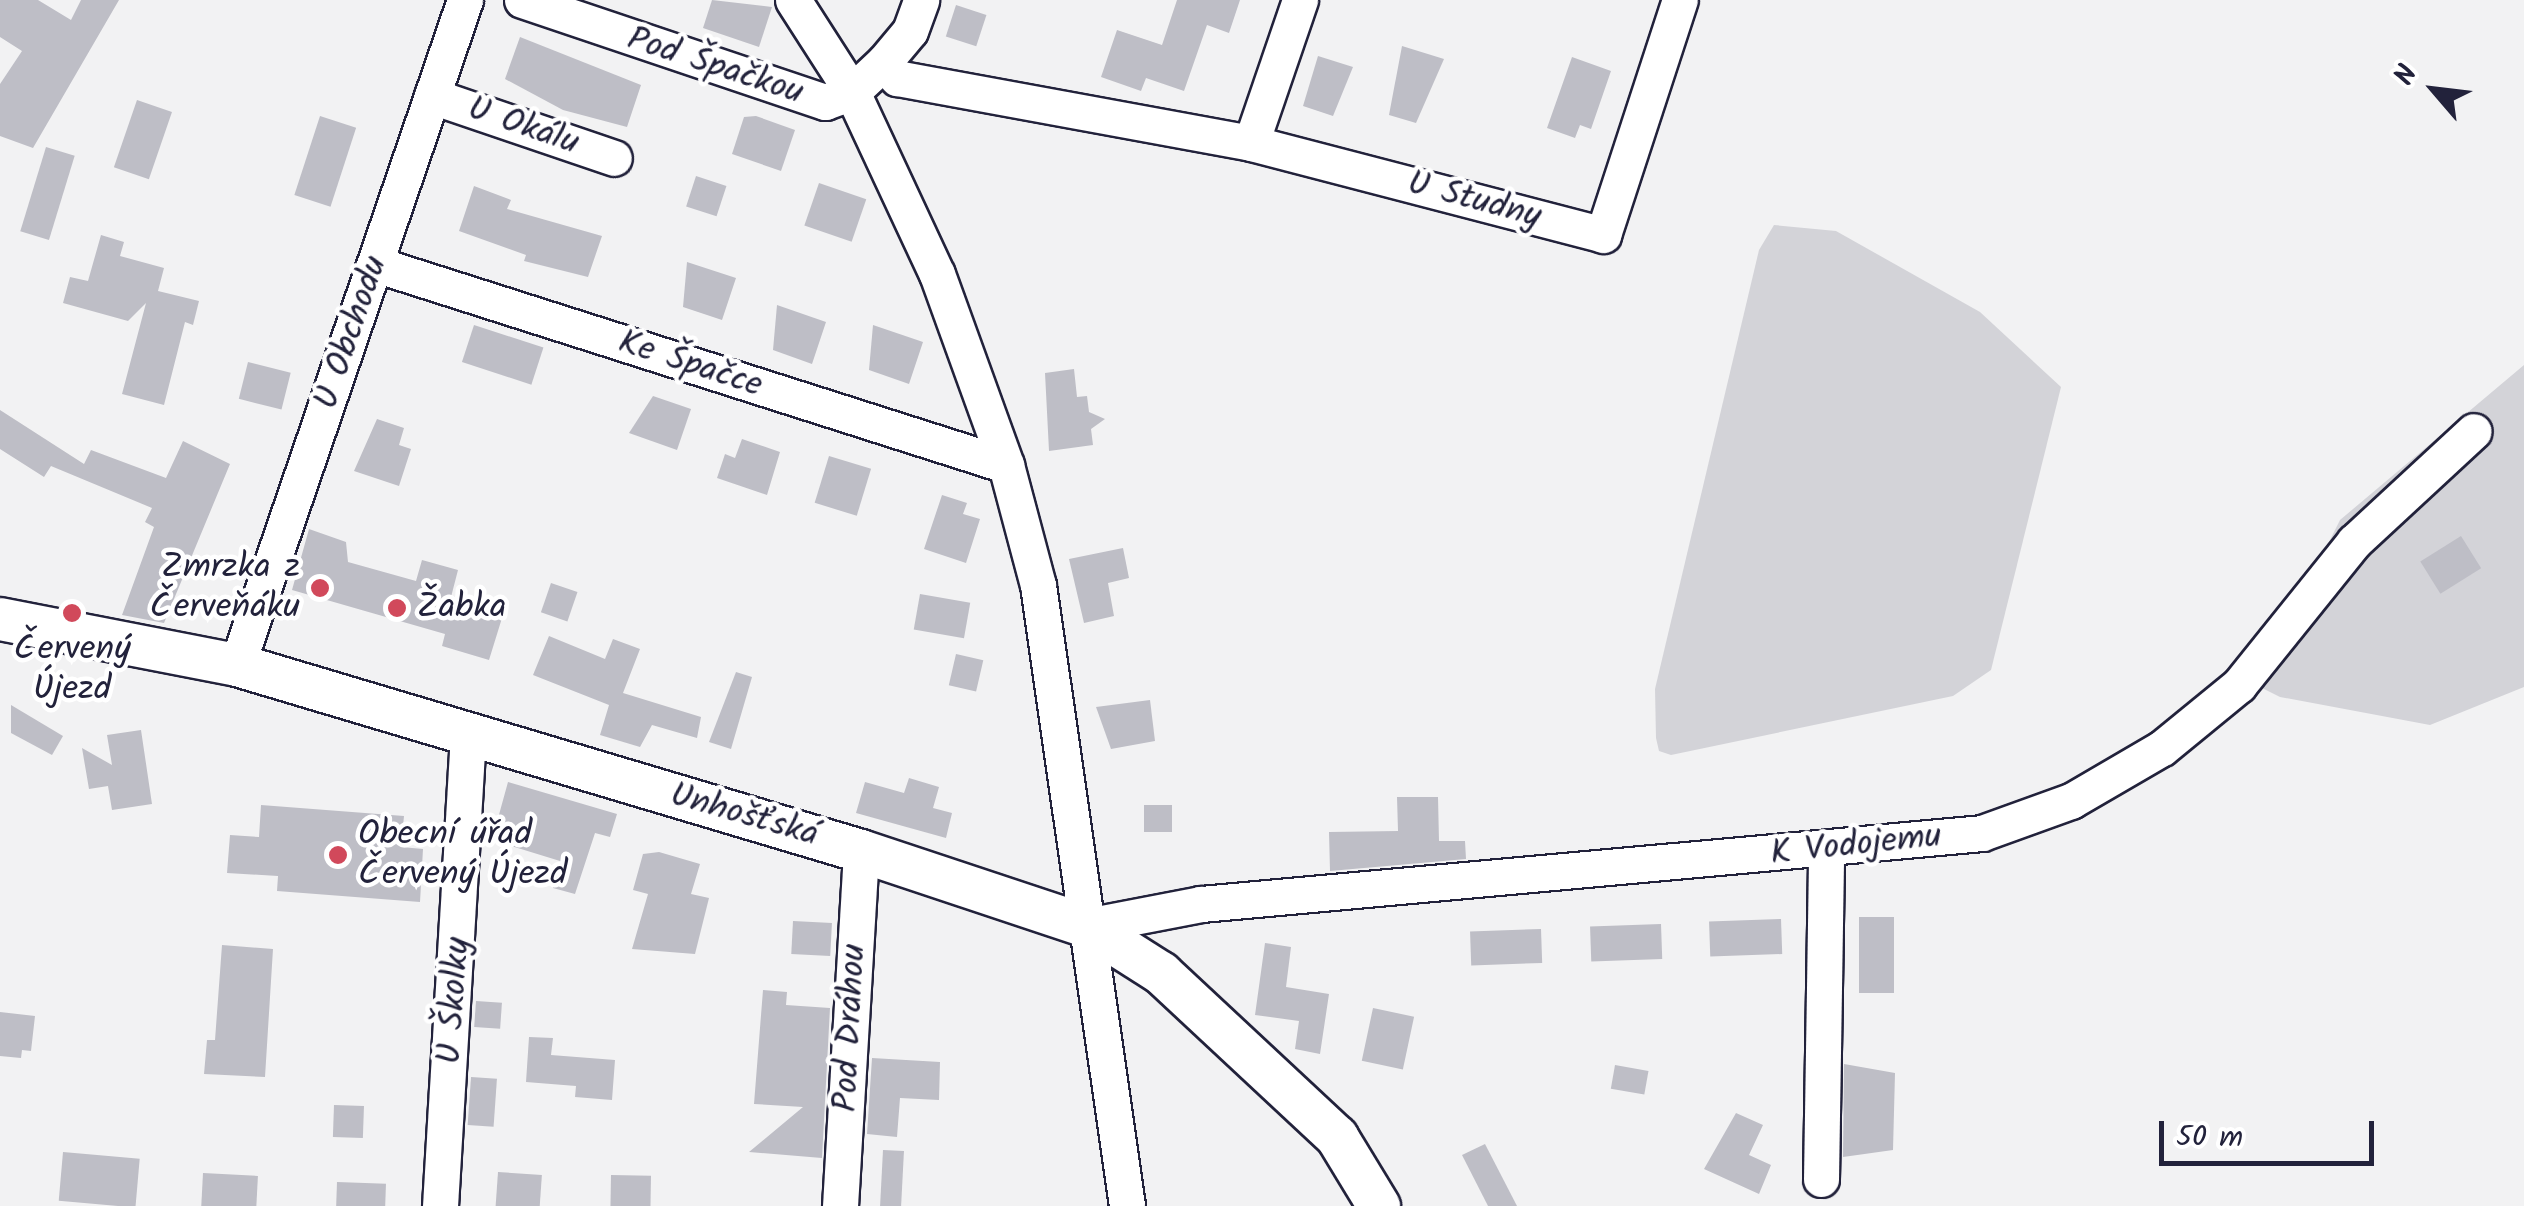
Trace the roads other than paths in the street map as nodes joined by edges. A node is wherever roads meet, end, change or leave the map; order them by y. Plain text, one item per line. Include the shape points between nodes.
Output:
1 (465, 0) edge
2 (522, 0) edge
3 (793, 0) edge
4 (921, 0) edge
5 (1300, 0) edge
6 (1680, 0) edge
7 (884, 62) junction
8 (852, 92) junction
9 (432, 96) junction
10 (1251, 143) junction
11 (614, 158) dead end
12 (375, 264) junction
13 (2474, 430) dead end
14 (1006, 465) junction
15 (0, 619) edge
16 (237, 665) junction
17 (468, 736) junction
18 (1826, 849) junction
19 (861, 850) junction
20 (1087, 926) junction
21 (1821, 1178) dead end
22 (440, 1206) edge
23 (840, 1206) edge
24 (1127, 1206) edge
25 (1379, 1206) edge

1 - 9 street, U Obchodu
2 - 8 street, Pod Špačkou via 826,102
3 - 8 street
4 - 7 street via 910,31
5 - 10 street
6 - 10 street, U Studny via 1604,234
7 - 8 street
7 - 10 street via 897,78
8 - 14 street via 937,274
9 - 11 street, U Okálu
9 - 12 street, U Obchodu
12 - 14 street, Ke Špačce
12 - 16 street, U Obchodu
13 - 18 street, K Vodojemu via 2354,542 2238,685 2162,748 2071,801 1982,833
14 - 20 street via 1038,585
15 - 16 main road, Unhošťská
16 - 17 main road, Unhošťská
17 - 19 main road, Unhošťská
17 - 22 street, U Školky
18 - 20 street, K Vodojemu via 1201,904
18 - 21 street
19 - 20 main road, Unhošťská
19 - 23 street, Pod Dráhou
20 - 24 street
20 - 25 main road, Unhošťská via 1161,973 1337,1137

